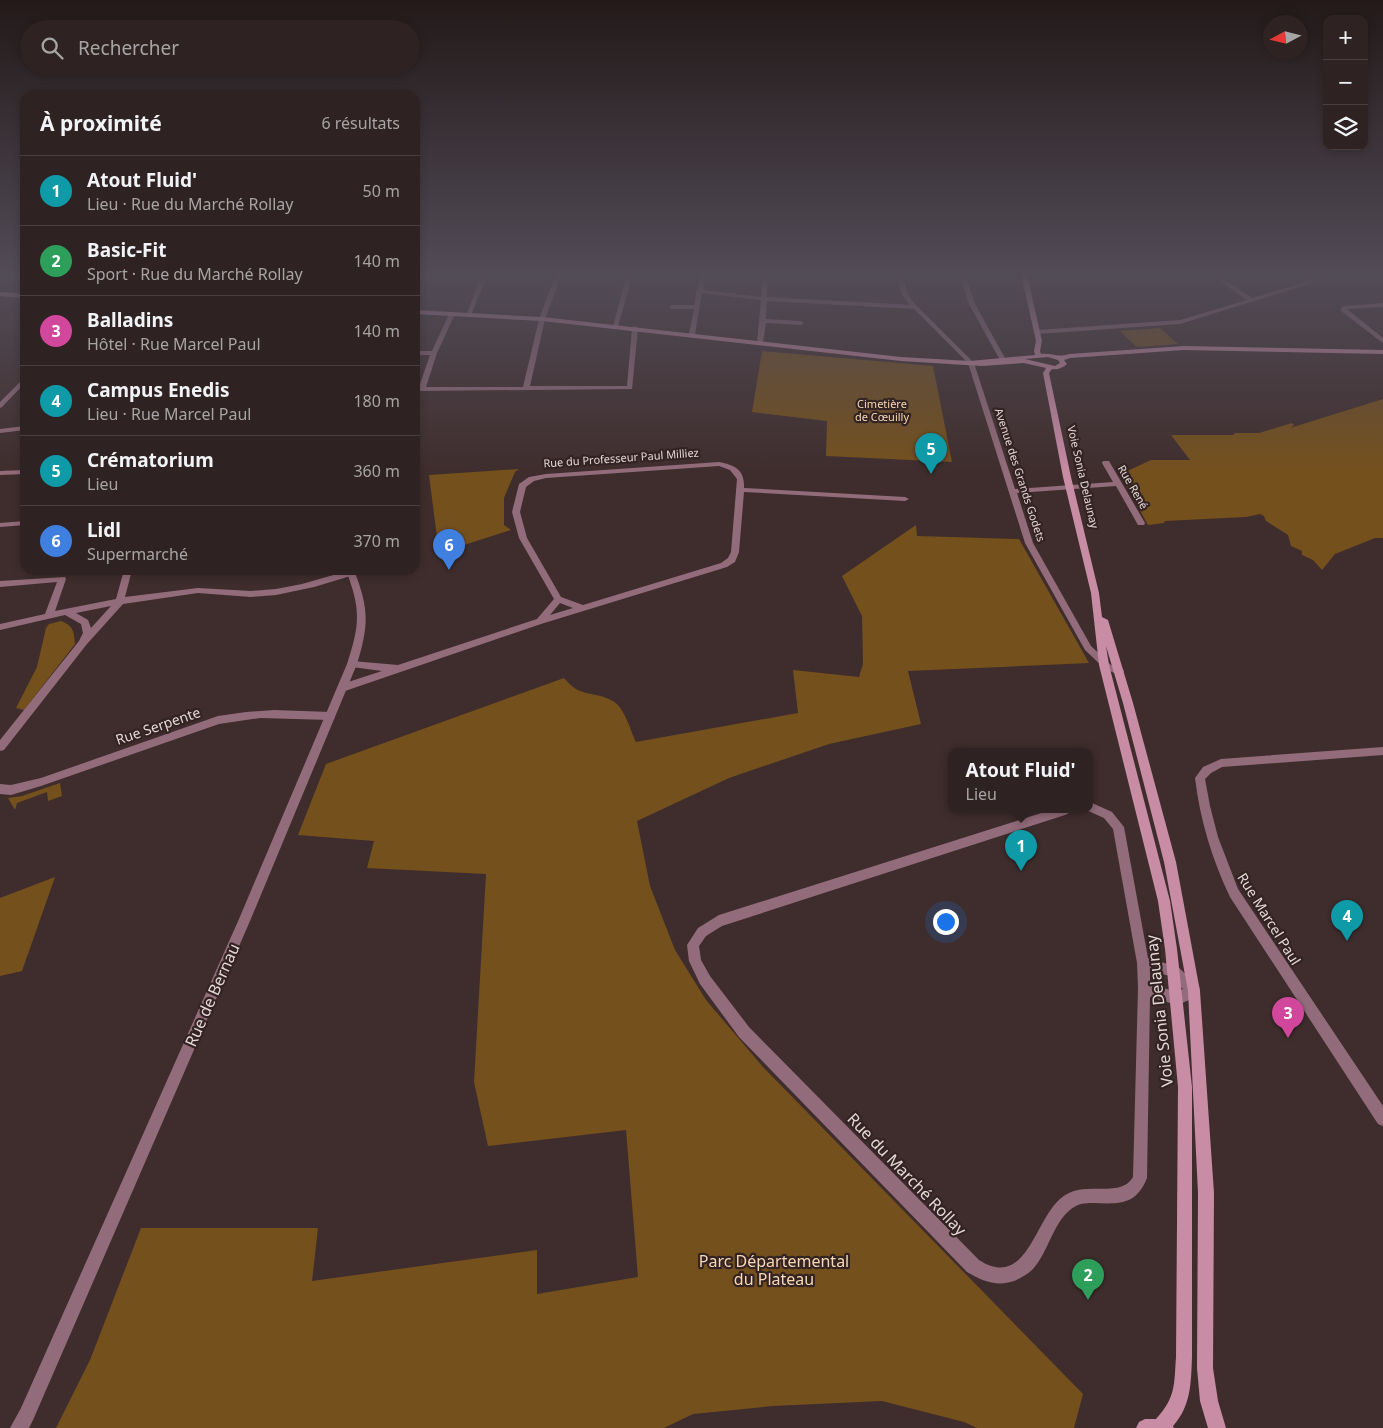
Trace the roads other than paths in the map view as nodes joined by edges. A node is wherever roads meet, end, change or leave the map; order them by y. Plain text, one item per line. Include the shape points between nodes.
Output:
1 (440, 341) edge
2 (537, 341) edge
3 (634, 341) edge
4 (748, 341) edge
5 (948, 341) edge
6 (992, 341) edge
7 (760, 342) joint
8 (1039, 342) joint
9 (1383, 352) edge
10 (420, 353) edge
11 (434, 353) junction
12 (1049, 355) junction
13 (1039, 359) junction
14 (1060, 359) junction
15 (1003, 360) junction
16 (971, 363) junction
17 (1050, 367) junction
18 (20, 384) edge
19 (420, 384) edge
20 (526, 388) junction
21 (420, 389) edge
22 (0, 406) edge
23 (20, 429) edge
24 (0, 431) edge
25 (1106, 463) dead end
26 (20, 472) edge
27 (0, 473) edge
28 (1118, 484) junction
29 (1070, 487) junction
30 (740, 490) junction
31 (1013, 491) junction
32 (905, 499) dead end
33 (20, 523) edge
34 (1141, 523) dead end
35 (0, 525) edge
36 (127, 575) edge
37 (342, 575) edge
38 (352, 575) edge
39 (0, 584) edge
40 (1094, 593) junction
41 (558, 599) junction
42 (120, 601) junction
43 (582, 608) junction
44 (66, 612) junction
45 (49, 616) junction
46 (538, 622) junction
47 (0, 627) edge
48 (84, 642) junction
49 (352, 664) junction
50 (1104, 664) junction
51 (402, 669) junction
52 (1119, 671) junction
53 (342, 688) junction
54 (330, 716) junction
55 (0, 748) edge
56 (1383, 750) edge
57 (0, 789) edge
58 (1093, 808) edge
59 (1055, 813) edge
60 (1143, 963) junction
61 (1174, 971) junction
62 (1144, 988) junction
63 (1194, 991) junction
64 (1177, 999) junction
65 (1383, 1119) edge
66 (23, 1423) edge
67 (1157, 1428) edge
68 (1217, 1428) edge

1 - 11 street
2 - 20 street
3 - 20 street via 630,384 618,388
4 - 7 main road
5 - 16 street
6 - 15 street
7 - 16 main road via 901,359
8 - 12 main road
8 - 13 main road
9 - 14 main road via 1184,348
10 - 11 street
11 - 19 street
12 - 13 main road
12 - 14 main road
13 - 15 main road
13 - 16 main road
13 - 17 main road
14 - 17 main road via 1064,364
15 - 16 main road
16 - 31 street, Avenue des Grands Godets
17 - 29 main road, Voie Sonia Delaunay via 1046,373
18 - 22 street
20 - 21 street
23 - 24 street
25 - 28 street, Rue René
26 - 27 street
28 - 29 street
28 - 34 street, Rue René
29 - 31 street
29 - 40 main road, Voie Sonia Delaunay
30 - 32 street
30 - 41 street, Rue du Professeur Paul Milliez via 738,472 719,464 546,476 528,481 522,486 518,498 518,524
30 - 43 street, Rue du Professeur Paul Milliez via 735,552 732,560 724,566
31 - 50 street, Avenue des Grands Godets via 1029,543 1088,648
33 - 35 street
36 - 42 street
37 - 42 street via 271,593 192,591
38 - 49 street, Rue de Bernau via 363,611 362,633
39 - 45 street via 62,579
40 - 50 main road, Voie Sonia Delaunay
40 - 52 main road, Voie Sonia Delaunay
41 - 43 street
41 - 46 street, Rue du Professeur Paul Milliez
42 - 44 street
42 - 48 street
43 - 46 street, Rue du Professeur Paul Milliez
44 - 45 street
44 - 48 street via 85,622 88,633
45 - 47 street
46 - 51 street, Rue du Professeur Paul Milliez
48 - 55 street
49 - 51 street, Rue du Professeur Paul Milliez
49 - 53 street, Rue de Bernau
50 - 52 street
50 - 61 main road, Voie Sonia Delaunay via 1164,902
51 - 53 street, Rue du Professeur Paul Milliez
52 - 63 main road, Voie Sonia Delaunay via 1170,862
53 - 54 street, Rue de Bernau
54 - 57 street, Rue Serpente via 254,714 218,720 41,782 11,790
54 - 66 street, Rue de Bernau via 244,921
56 - 65 street, Rue Marcel Paul via 1220,763 1206,770 1200,778 1224,874 1234,893
58 - 60 street, Rue du Marché Rollay via 1108,815 1118,827
59 - 62 street, Rue du Marché Rollay via 719,921 702,932 693,945 695,961 705,980 744,1032 973,1266 981,1272 999,1276 1016,1273 1029,1262 1059,1212 1073,1199 1089,1195 1121,1196 1138,1185 1141,1171
60 - 61 street
60 - 62 street, Rue du Marché Rollay
61 - 63 street
61 - 64 main road, Voie Sonia Delaunay
62 - 64 street
63 - 64 street
63 - 68 main road, Voie Sonia Delaunay via 1206,1194 1205,1368 1209,1401
64 - 67 main road, Voie Sonia Delaunay via 1184,1087 1184,1357 1182,1391 1176,1412

